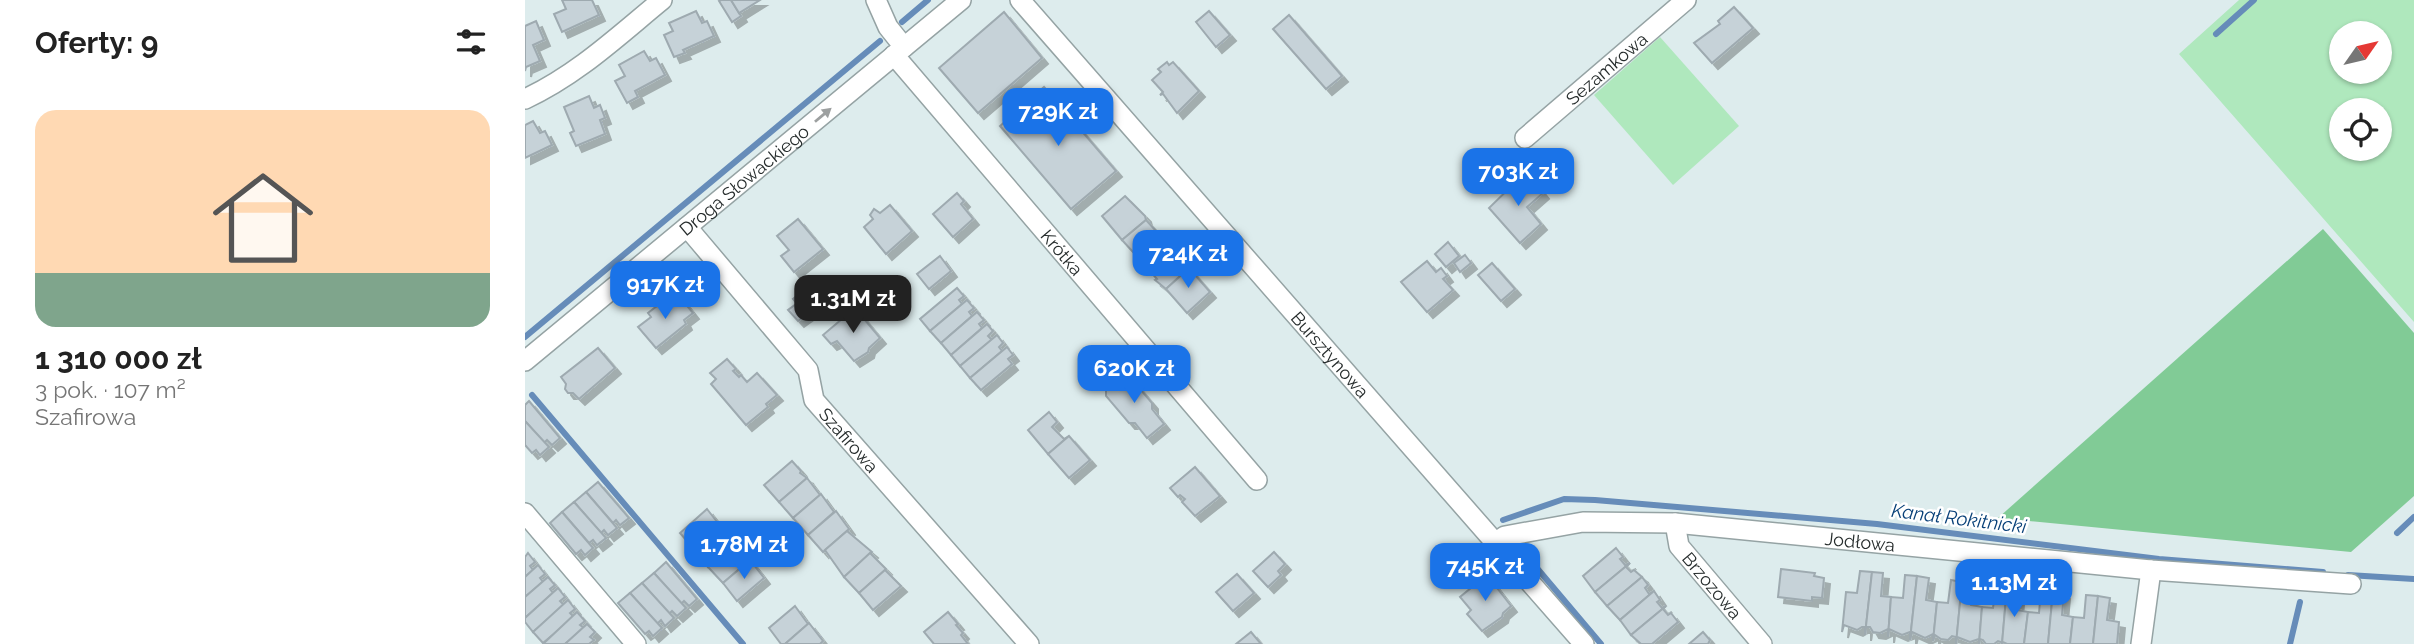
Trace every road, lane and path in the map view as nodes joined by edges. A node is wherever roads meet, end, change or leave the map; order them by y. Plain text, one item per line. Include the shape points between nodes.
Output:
1 (663, 0) edge
2 (876, 0) edge
3 (961, 0) edge
4 (1020, 0) edge
5 (1686, 0) edge
6 (899, 51) junction
7 (525, 99) edge
8 (1525, 138) dead end
9 (687, 228) junction
10 (525, 361) edge
11 (1257, 480) dead end
12 (525, 513) edge
13 (1675, 523) junction
14 (1496, 542) junction
15 (2151, 570) junction
16 (2351, 584) dead end
17 (636, 644) edge
18 (1029, 644) edge
19 (1584, 644) edge
20 (1762, 644) edge
21 (2141, 644) edge

1 - 7 street via 575,72
2 - 6 street, Krótka
3 - 6 street, Droga Słowackiego
4 - 14 street, Bursztynowa
5 - 8 street, Sezamkowa
9 -> 6 street, Droga Słowackiego
6 - 11 street, Krótka
9 - 10 street, Droga Słowackiego
9 - 18 street, Szafirowa via 808,370 814,400
12 - 17 street
13 - 14 street, Jodłowa via 1583,522 1505,536
13 - 15 street, Jodłowa
13 - 20 street, Brzozowa via 1679,546
14 - 19 street, Bursztynowa
15 - 16 street, Jodłowa
15 - 21 street

